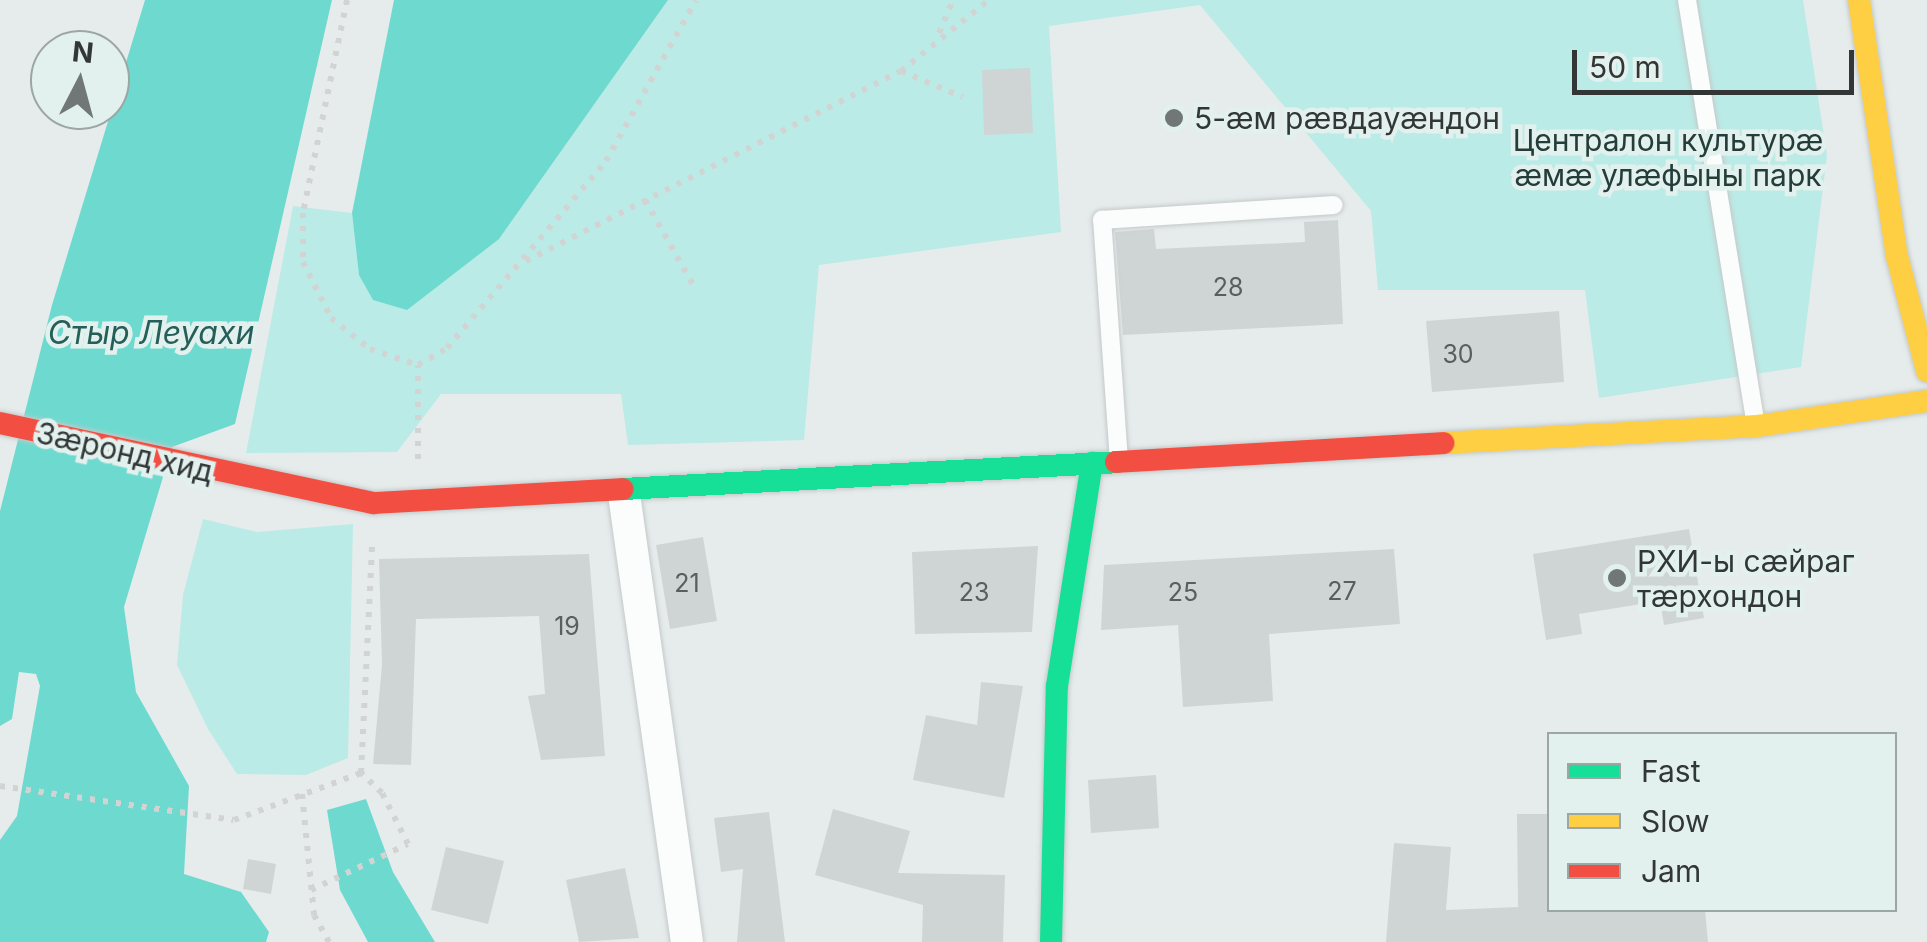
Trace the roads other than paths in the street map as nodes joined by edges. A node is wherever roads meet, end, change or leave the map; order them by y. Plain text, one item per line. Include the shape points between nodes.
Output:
1 (1687, 0) edge
2 (1859, 0) edge
3 (1334, 205) dead end
4 (1927, 371) edge
5 (1927, 401) edge
6 (0, 422) edge
7 (1756, 426) junction
8 (1119, 462) junction
9 (1092, 463) junction
10 (624, 494) junction
11 (687, 942) edge
12 (1051, 942) edge

1 - 7 lane
2 - 4 street via 1897,256
3 - 8 lane via 1102,220
5 - 7 street, Зæронд хид
6 - 10 street, Зæронд хид via 251,482 374,503
7 - 8 street, Зæронд хид
8 - 9 street, Зæронд хид
9 - 10 street, Зæронд хид
9 - 12 street via 1057,686
10 - 11 street

